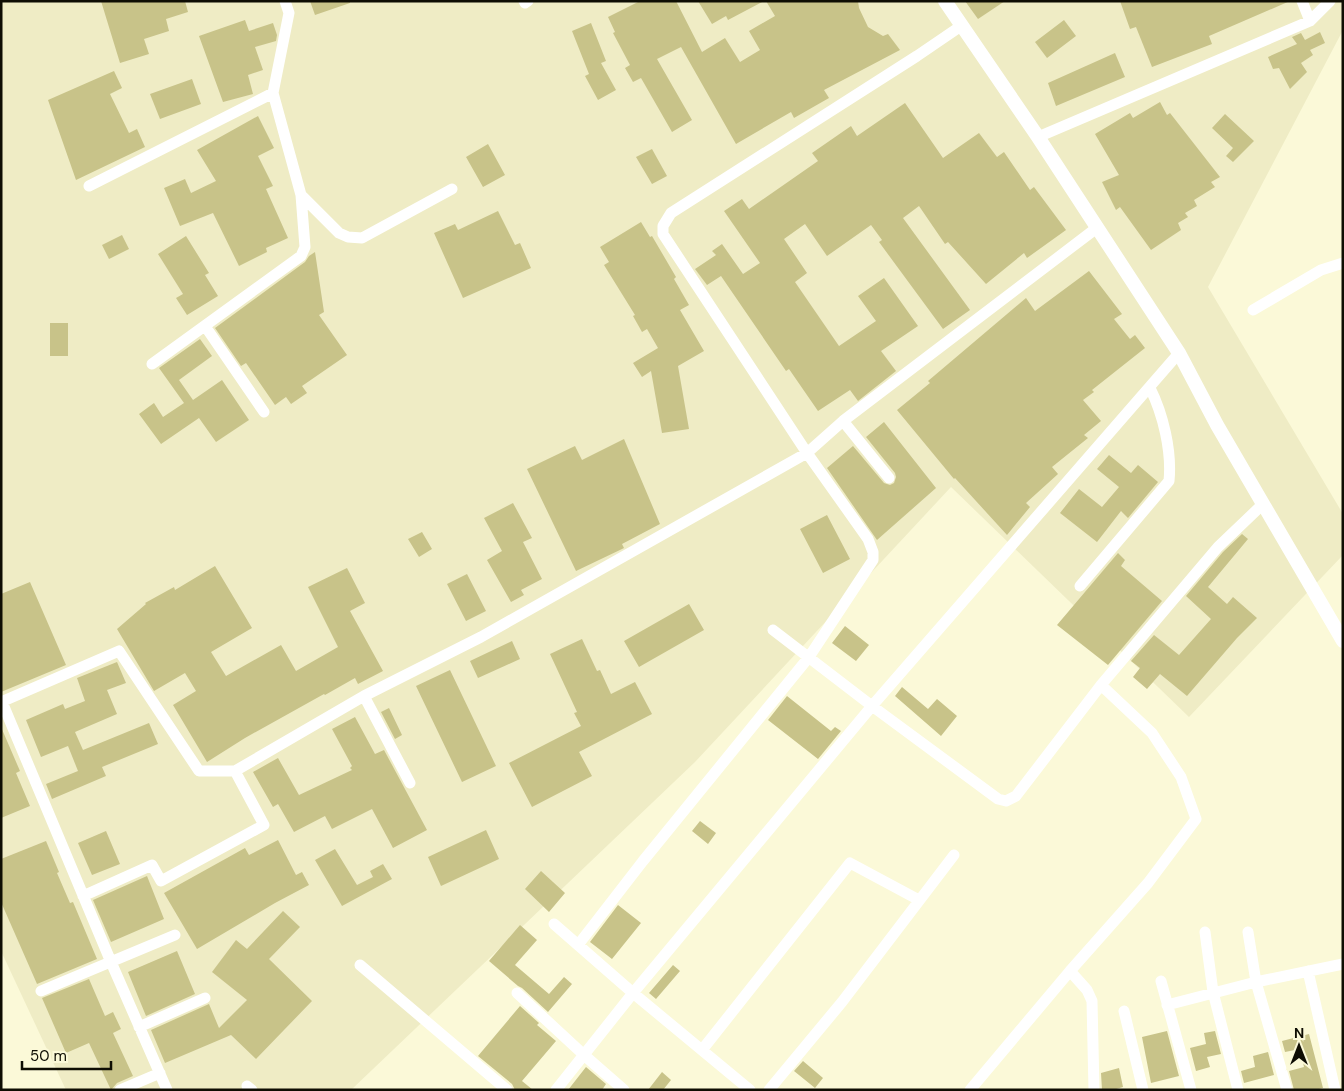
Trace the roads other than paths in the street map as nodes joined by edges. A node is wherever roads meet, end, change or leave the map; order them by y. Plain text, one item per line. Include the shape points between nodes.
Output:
1 (285, 1) edge
2 (524, 1) edge
3 (528, 1) edge
4 (945, 1) edge
5 (1302, 1) edge
6 (1330, 1) edge
7 (1310, 21) junction
8 (961, 26) junction
9 (273, 93) junction
10 (1038, 136) junction
11 (89, 186) dead end
12 (452, 189) dead end
13 (301, 196) junction
14 (1098, 227) junction
15 (1343, 263) edge
16 (1252, 310) dead end
17 (205, 326) junction
18 (1179, 353) junction
19 (152, 364) dead end
20 (1150, 388) junction
21 (264, 412) dead end
22 (844, 421) junction
23 (807, 453) junction
24 (888, 478) dead end
25 (1263, 504) junction
26 (1080, 586) dead end
27 (774, 630) dead end
28 (1343, 642) edge
29 (809, 657) junction
30 (1101, 685) junction
31 (364, 696) junction
32 (2, 702) edge
33 (872, 706) junction
34 (234, 772) junction
35 (410, 783) dead end
36 (954, 854) dead end
37 (83, 896) junction
38 (919, 900) junction
39 (554, 924) dead end
40 (1205, 932) dead end
41 (1248, 932) dead end
42 (174, 935) dead end
43 (578, 945) junction
44 (111, 962) junction
45 (360, 964) dead end
46 (1343, 964) edge
47 (1308, 971) junction
48 (1070, 972) junction
49 (1161, 981) dead end
50 (1256, 982) junction
51 (41, 991) dead end
52 (633, 992) junction
53 (1213, 992) junction
54 (517, 993) dead end
55 (205, 998) dead end
56 (1167, 1005) junction
57 (1124, 1012) dead end
58 (139, 1027) junction
59 (702, 1050) junction
60 (584, 1056) junction
61 (160, 1073) junction
62 (120, 1090) edge
63 (167, 1090) edge
64 (507, 1090) edge
65 (556, 1090) edge
66 (624, 1090) edge
67 (750, 1090) edge
68 (769, 1090) edge
69 (970, 1090) edge
70 (1094, 1090) edge
71 (1143, 1090) edge
72 (1191, 1090) edge
73 (1238, 1090) edge
74 (1288, 1090) edge
75 (1335, 1090) edge

1 - 9 street via 289,13
2 - 3 street
4 - 8 street
5 - 7 street
6 - 7 street
7 - 10 street
8 - 10 street
8 - 23 street via 671,213 663,226 662,234
9 - 11 street
9 - 13 street
10 - 14 street
12 - 13 street via 362,238 348,238 339,233
13 - 17 street via 305,247 301,256
14 - 18 street
14 - 22 street
15 - 16 street via 1322,270
17 - 19 street
17 - 21 street
18 - 20 street
18 - 25 street
20 - 26 street via 1159,406 1165,432 1169,481
20 - 33 street
22 - 23 street
22 - 24 street
23 - 29 street via 868,539 873,552 873,560
23 - 31 street via 481,637
25 - 28 street
25 - 30 street via 1218,547
27 - 29 street
29 - 33 street
29 - 43 street
30 - 33 street via 1016,796 1006,801 998,799
30 - 48 street via 1152,733 1181,777 1196,819 1148,883
31 - 34 street
31 - 35 street
32 - 34 street via 119,651 199,772
32 - 37 street
33 - 52 street
34 - 37 street via 264,824 161,881 152,865
36 - 38 street
37 - 44 street
38 - 59 street via 850,863
38 - 68 street via 842,1002
39 - 43 street
40 - 53 street
41 - 50 street
42 - 44 street
43 - 52 street
44 - 51 street
44 - 58 street
45 - 64 street
46 - 47 street
47 - 50 street
47 - 75 street
48 - 69 street
48 - 70 street via 1087,990 1092,1001
49 - 56 street
50 - 53 street
50 - 74 street
52 - 59 street
52 - 60 street
53 - 56 street
53 - 73 street
54 - 60 street
55 - 58 street
56 - 72 street
57 - 71 street
58 - 61 street
59 - 67 street
60 - 65 street
60 - 66 street
61 - 62 street
61 - 63 street

